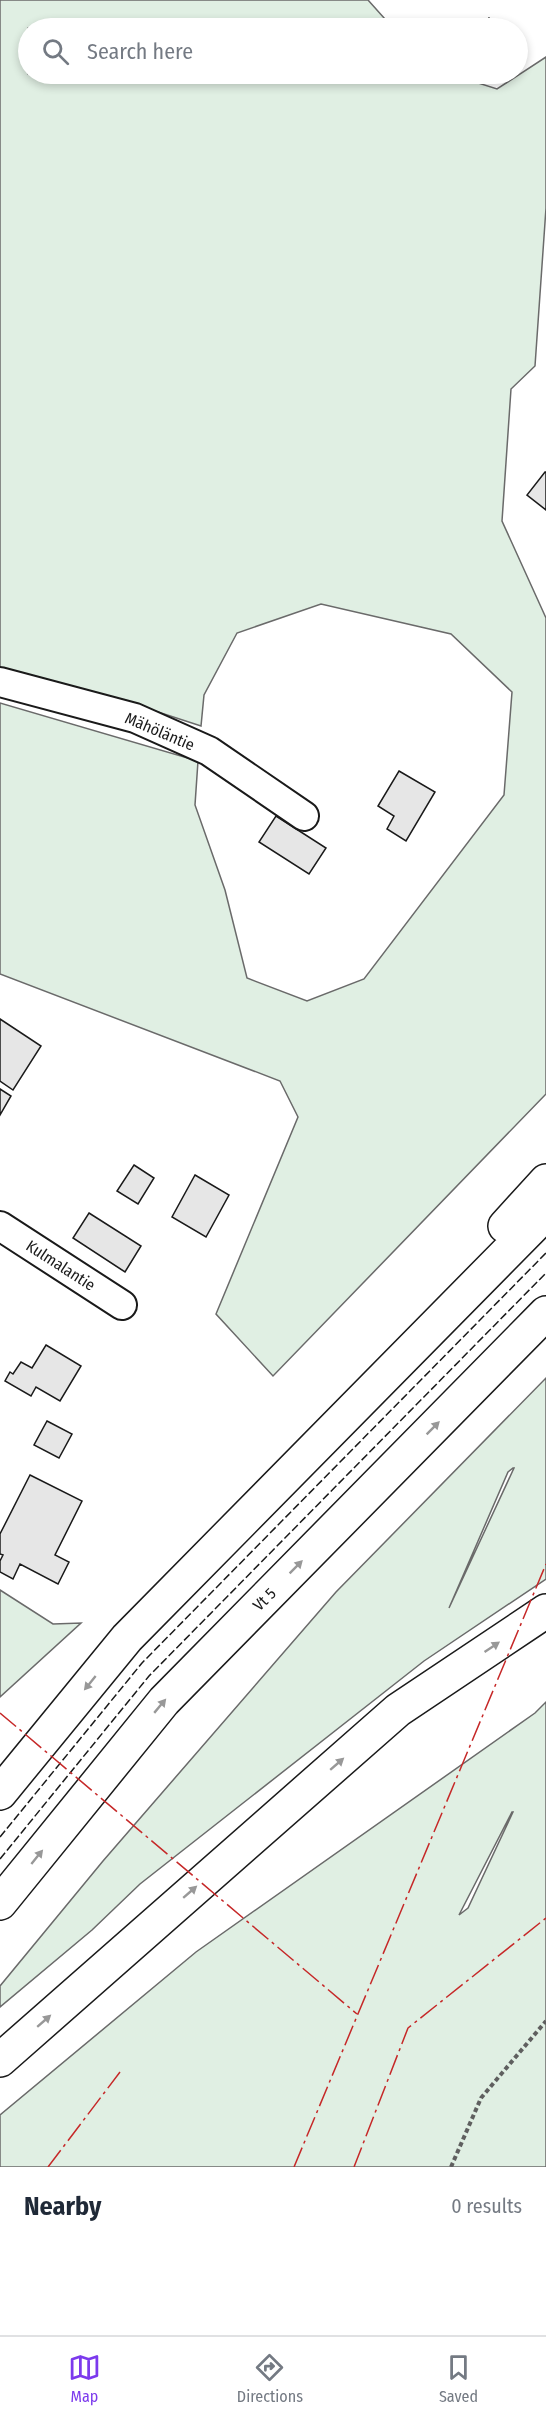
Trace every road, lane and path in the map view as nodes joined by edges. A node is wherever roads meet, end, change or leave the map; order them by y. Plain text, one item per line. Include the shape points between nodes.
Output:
1 (0, 682) edge
2 (304, 816) dead end
3 (546, 1181) edge
4 (546, 1213) edge
5 (0, 1226) edge
6 (122, 1305) dead end
7 (546, 1313) edge
8 (546, 1611) edge
9 (127, 1638) junction
10 (0, 1793) edge
11 (0, 1903) edge
12 (546, 2021) edge
13 (0, 2060) edge
14 (451, 2167) edge

1 - 2 street, Mähöläntie via 135,718 209,751
3 - 9 highway
4 - 9 highway
5 - 6 street, Kulmalantie
11 -> 7 highway, Vt 5 via 164,1701
13 -> 8 highway via 398,1710
9 -> 10 highway
12 - 14 path via 481,2098

